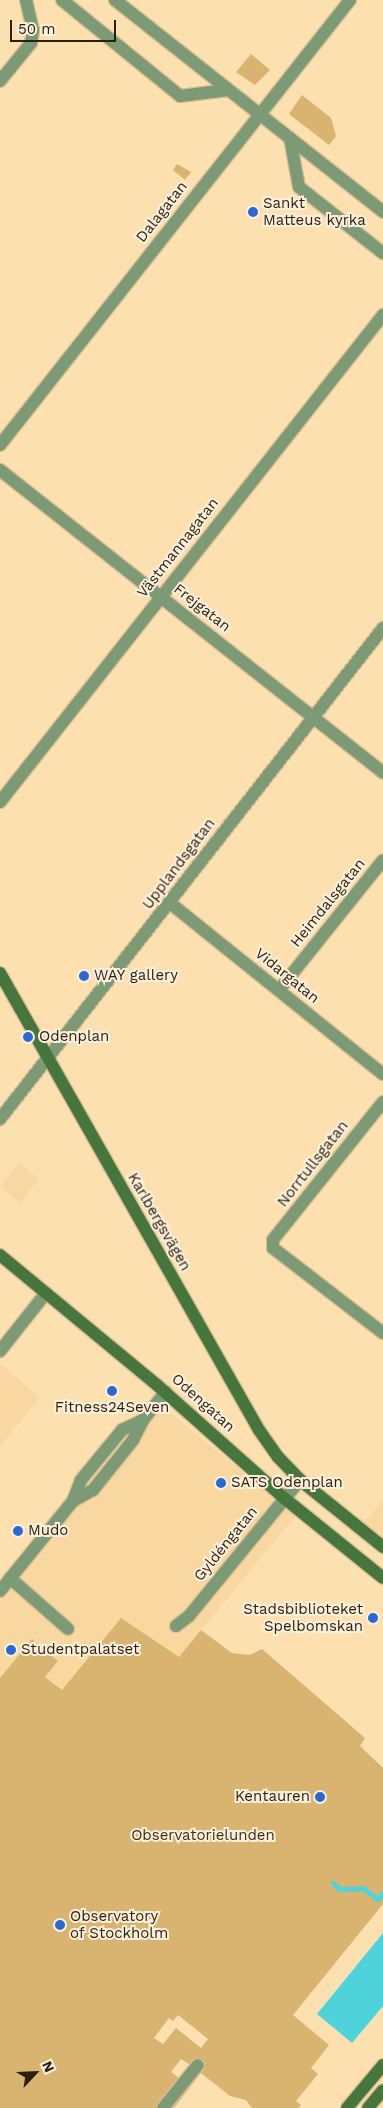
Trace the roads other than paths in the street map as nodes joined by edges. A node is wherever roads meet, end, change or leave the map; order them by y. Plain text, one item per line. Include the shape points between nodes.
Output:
1 (26, 0) edge
2 (62, 0) edge
3 (116, 0) edge
4 (350, 0) edge
5 (0, 81) edge
6 (228, 90) junction
7 (260, 114) junction
8 (290, 138) junction
9 (383, 212) edge
10 (383, 253) edge
11 (383, 315) edge
12 (0, 445) edge
13 (0, 470) edge
14 (160, 596) junction
15 (383, 628) edge
16 (313, 716) junction
17 (383, 773) edge
18 (0, 802) edge
19 (383, 860) edge
20 (170, 903) junction
21 (0, 973) edge
22 (279, 990) junction
23 (47, 1058) junction
24 (383, 1074) edge
25 (383, 1102) edge
26 (0, 1119) edge
27 (0, 1255) edge
28 (46, 1293) junction
29 (383, 1333) edge
30 (0, 1352) edge
31 (166, 1392) junction
32 (300, 1480) junction
33 (284, 1498) junction
34 (383, 1547) edge
35 (10, 1578) junction
36 (383, 1578) edge
37 (0, 1591) edge
38 (176, 1626) dead end
39 (68, 1629) dead end
40 (198, 2065) dead end
41 (383, 2065) edge
42 (383, 2090) edge
43 (163, 2108) edge
44 (347, 2108) edge
45 (368, 2108) edge

1 - 5 street via 33,30 31,43
2 - 6 street via 180,96
3 - 6 street
4 - 7 street, Dalagatan
6 - 7 street
7 - 8 street
7 - 12 street, Dalagatan
8 - 9 street
8 - 10 street via 299,187
11 - 14 street, Västmannagatan
13 - 14 street, Frejgatan
14 - 16 street, Frejgatan
14 - 18 street, Västmannagatan
15 - 16 street, Upplandsgatan
16 - 17 street, Frejgatan
16 - 20 street, Upplandsgatan
19 - 22 street, Heimdalsgatan
20 - 22 street, Vidargatan
20 - 23 street, Upplandsgatan
21 - 23 main road, Karlbergsvägen
22 - 24 street, Vidargatan
23 - 26 street, Upplandsgatan
23 - 32 main road, Karlbergsvägen via 259,1430
25 - 29 street, Norrtullsgatan via 273,1240 273,1248
27 - 28 main road, Odengatan
28 - 30 street
28 - 31 main road, Odengatan
31 - 33 main road, Odengatan
31 - 35 street via 142,1420 133,1440 92,1490 73,1501
32 - 33 street, Gyldéngatan
32 - 34 main road
33 - 36 main road, Odengatan
33 - 38 street, Gyldéngatan via 189,1616
35 - 37 street
35 - 39 street
40 - 43 street
41 - 44 main road
42 - 45 main road

